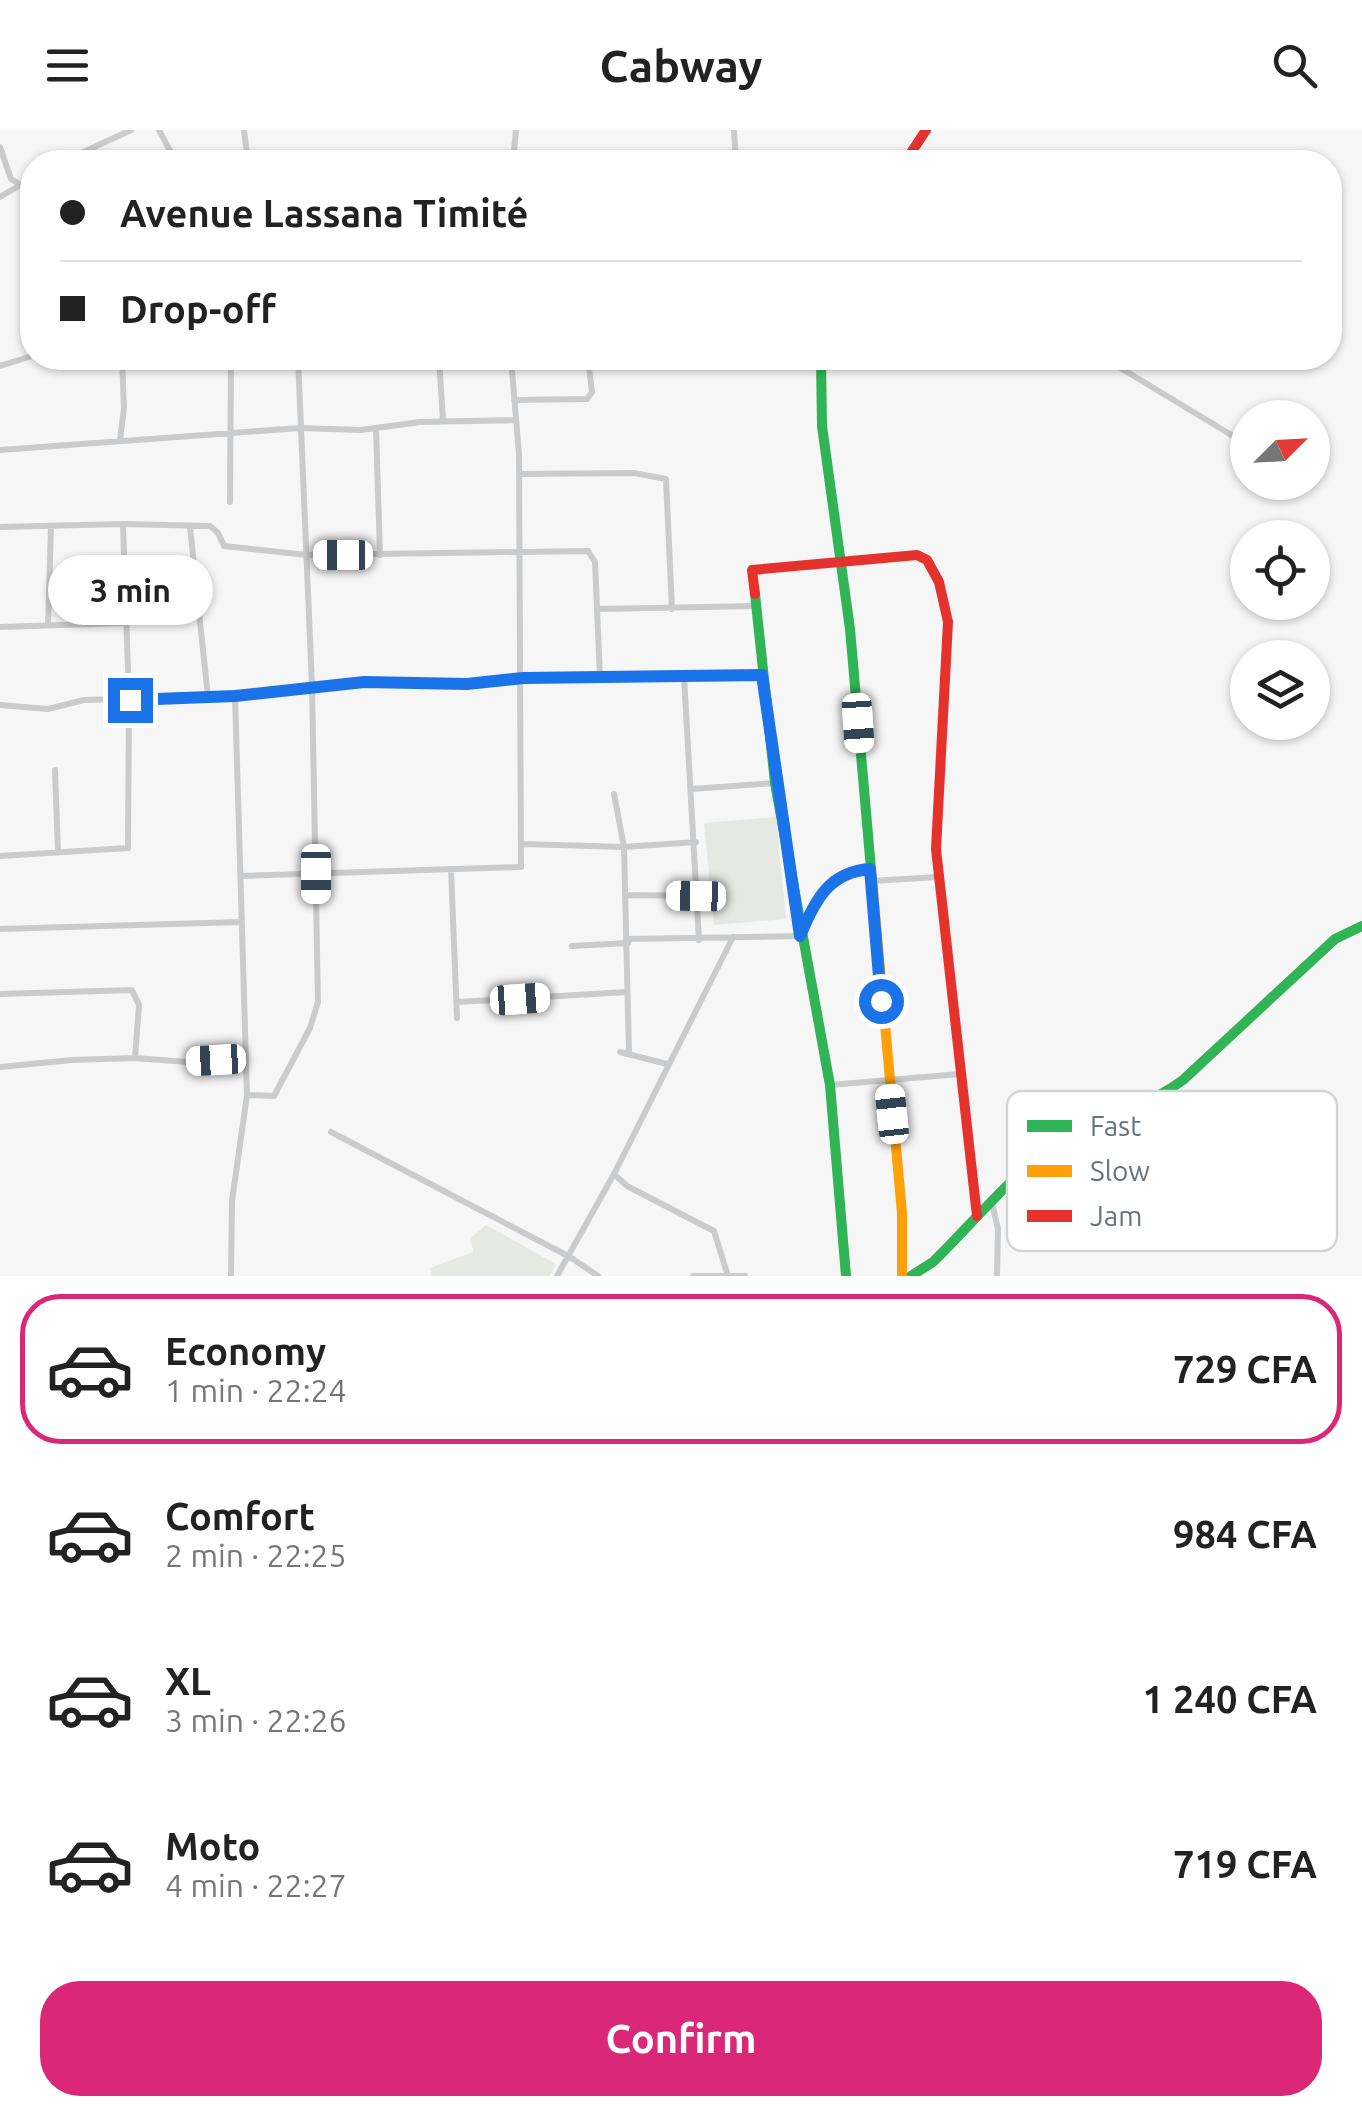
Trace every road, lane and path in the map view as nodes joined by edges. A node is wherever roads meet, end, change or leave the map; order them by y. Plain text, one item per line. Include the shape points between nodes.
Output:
1 (132, 130) edge
2 (0, 147) edge
3 (88, 150) edge
4 (20, 184) edge
5 (122, 370) edge
6 (231, 370) edge
7 (298, 370) edge
8 (440, 370) edge
9 (512, 370) edge
10 (589, 370) edge
11 (820, 370) edge
12 (1124, 370) edge
13 (514, 400) junction
14 (516, 420) junction
15 (442, 421) junction
16 (300, 428) junction
17 (376, 428) junction
18 (1230, 433) edge
19 (232, 434) junction
20 (120, 440) junction
21 (0, 450) edge
22 (519, 474) junction
23 (230, 502) dead end
24 (123, 524) junction
25 (51, 527) junction
26 (190, 527) junction
27 (0, 528) edge
28 (520, 553) junction
29 (306, 555) junction
30 (380, 555) junction
31 (844, 562) junction
32 (757, 606) junction
33 (596, 609) junction
34 (672, 609) junction
35 (124, 624) junction
36 (48, 626) junction
37 (0, 627) edge
38 (762, 675) junction
39 (684, 676) junction
40 (523, 678) junction
41 (600, 678) junction
42 (312, 686) junction
43 (235, 696) junction
44 (208, 697) junction
45 (130, 700) junction
46 (0, 704) edge
47 (56, 770) dead end
48 (776, 783) junction
49 (692, 789) junction
50 (614, 794) dead end
51 (696, 842) junction
52 (523, 844) junction
53 (624, 847) junction
54 (58, 852) junction
55 (0, 856) edge
56 (451, 869) junction
57 (316, 874) junction
58 (870, 875) junction
59 (242, 876) junction
60 (938, 877) junction
61 (626, 894) junction
62 (696, 896) junction
63 (240, 922) junction
64 (1362, 926) edge
65 (0, 929) edge
66 (800, 936) junction
67 (732, 938) junction
68 (699, 940) junction
69 (628, 942) junction
70 (572, 946) dead end
71 (627, 992) junction
72 (0, 994) edge
73 (457, 1002) junction
74 (458, 1018) dead end
75 (135, 1058) junction
76 (246, 1058) junction
77 (667, 1064) junction
78 (0, 1067) edge
79 (960, 1074) junction
80 (888, 1080) junction
81 (830, 1085) junction
82 (1165, 1091) edge
83 (248, 1095) junction
84 (332, 1132) dead end
85 (614, 1174) junction
86 (1007, 1187) edge
87 (991, 1202) junction
88 (977, 1216) junction
89 (570, 1257) junction
90 (726, 1274) edge
91 (231, 1276) edge
92 (557, 1276) edge
93 (598, 1276) edge
94 (693, 1276) edge
95 (745, 1276) edge
96 (846, 1276) edge
97 (902, 1276) edge
98 (911, 1276) edge
99 (997, 1276) edge

1 - 3 street
2 - 4 street
5 - 20 street
6 - 19 street
7 - 16 street
8 - 15 street
9 - 13 street
10 - 13 street via 587,399
11 - 31 street via 822,443
12 - 18 street
13 - 14 street
14 - 15 street
14 - 22 street
15 - 17 street
16 - 17 street
16 - 19 street
16 - 29 street
17 - 30 street
19 - 20 street
19 - 23 street
20 - 21 street
22 - 28 street
22 - 34 street via 634,473 666,480
24 - 25 street
24 - 26 street
24 - 35 street
25 - 27 street
25 - 36 street
26 - 29 street via 210,526 224,546
26 - 44 street
28 - 30 street
28 - 33 street via 588,551 595,562
28 - 40 street
29 - 30 street
29 - 42 street
31 - 32 street via 752,570
31 - 58 street
31 - 60 street via 922,556 939,582 948,622
32 - 34 street
32 - 38 street
33 - 34 street
33 - 41 street
35 - 36 street
35 - 45 street
36 - 37 street
38 - 39 street
38 - 48 street
39 - 41 street
39 - 49 street
40 - 41 street
40 - 42 street
40 - 52 street
42 - 43 street
42 - 57 street
43 - 44 street
43 - 59 street
44 - 45 street
45 - 46 street via 84,700 48,709
45 - 54 street via 128,848
47 - 54 street
48 - 49 street
48 - 66 street
49 - 51 street
50 - 53 street
51 - 53 street
51 - 62 street
52 - 53 street
52 - 56 street via 522,867
53 - 61 street
54 - 55 street
56 - 57 street
56 - 73 street
57 - 59 street
57 - 83 street via 318,1002 310,1028 274,1096
58 - 60 street
58 - 66 street via 849,871 833,880
58 - 80 street
59 - 63 street
60 - 79 street
61 - 62 street
61 - 69 street
62 - 68 street
63 - 65 street
63 - 76 street
64 - 82 street via 1335,939
66 - 67 street
66 - 81 street
67 - 68 street
67 - 77 street
68 - 69 street
69 - 70 street
69 - 71 street
71 - 73 street
71 - 77 street via 624,1053
72 - 75 street via 132,990 138,1005
73 - 74 street
75 - 76 street
75 - 78 street
76 - 83 street
77 - 85 street
79 - 80 street
79 - 88 street
80 - 81 street
80 - 97 street
81 - 96 street
83 - 91 street via 232,1201
84 - 89 street
85 - 89 street
85 - 90 street via 714,1230
86 - 87 street
87 - 88 street
87 - 99 street
88 - 98 street
89 - 92 street
89 - 93 street
90 - 94 street
90 - 95 street

